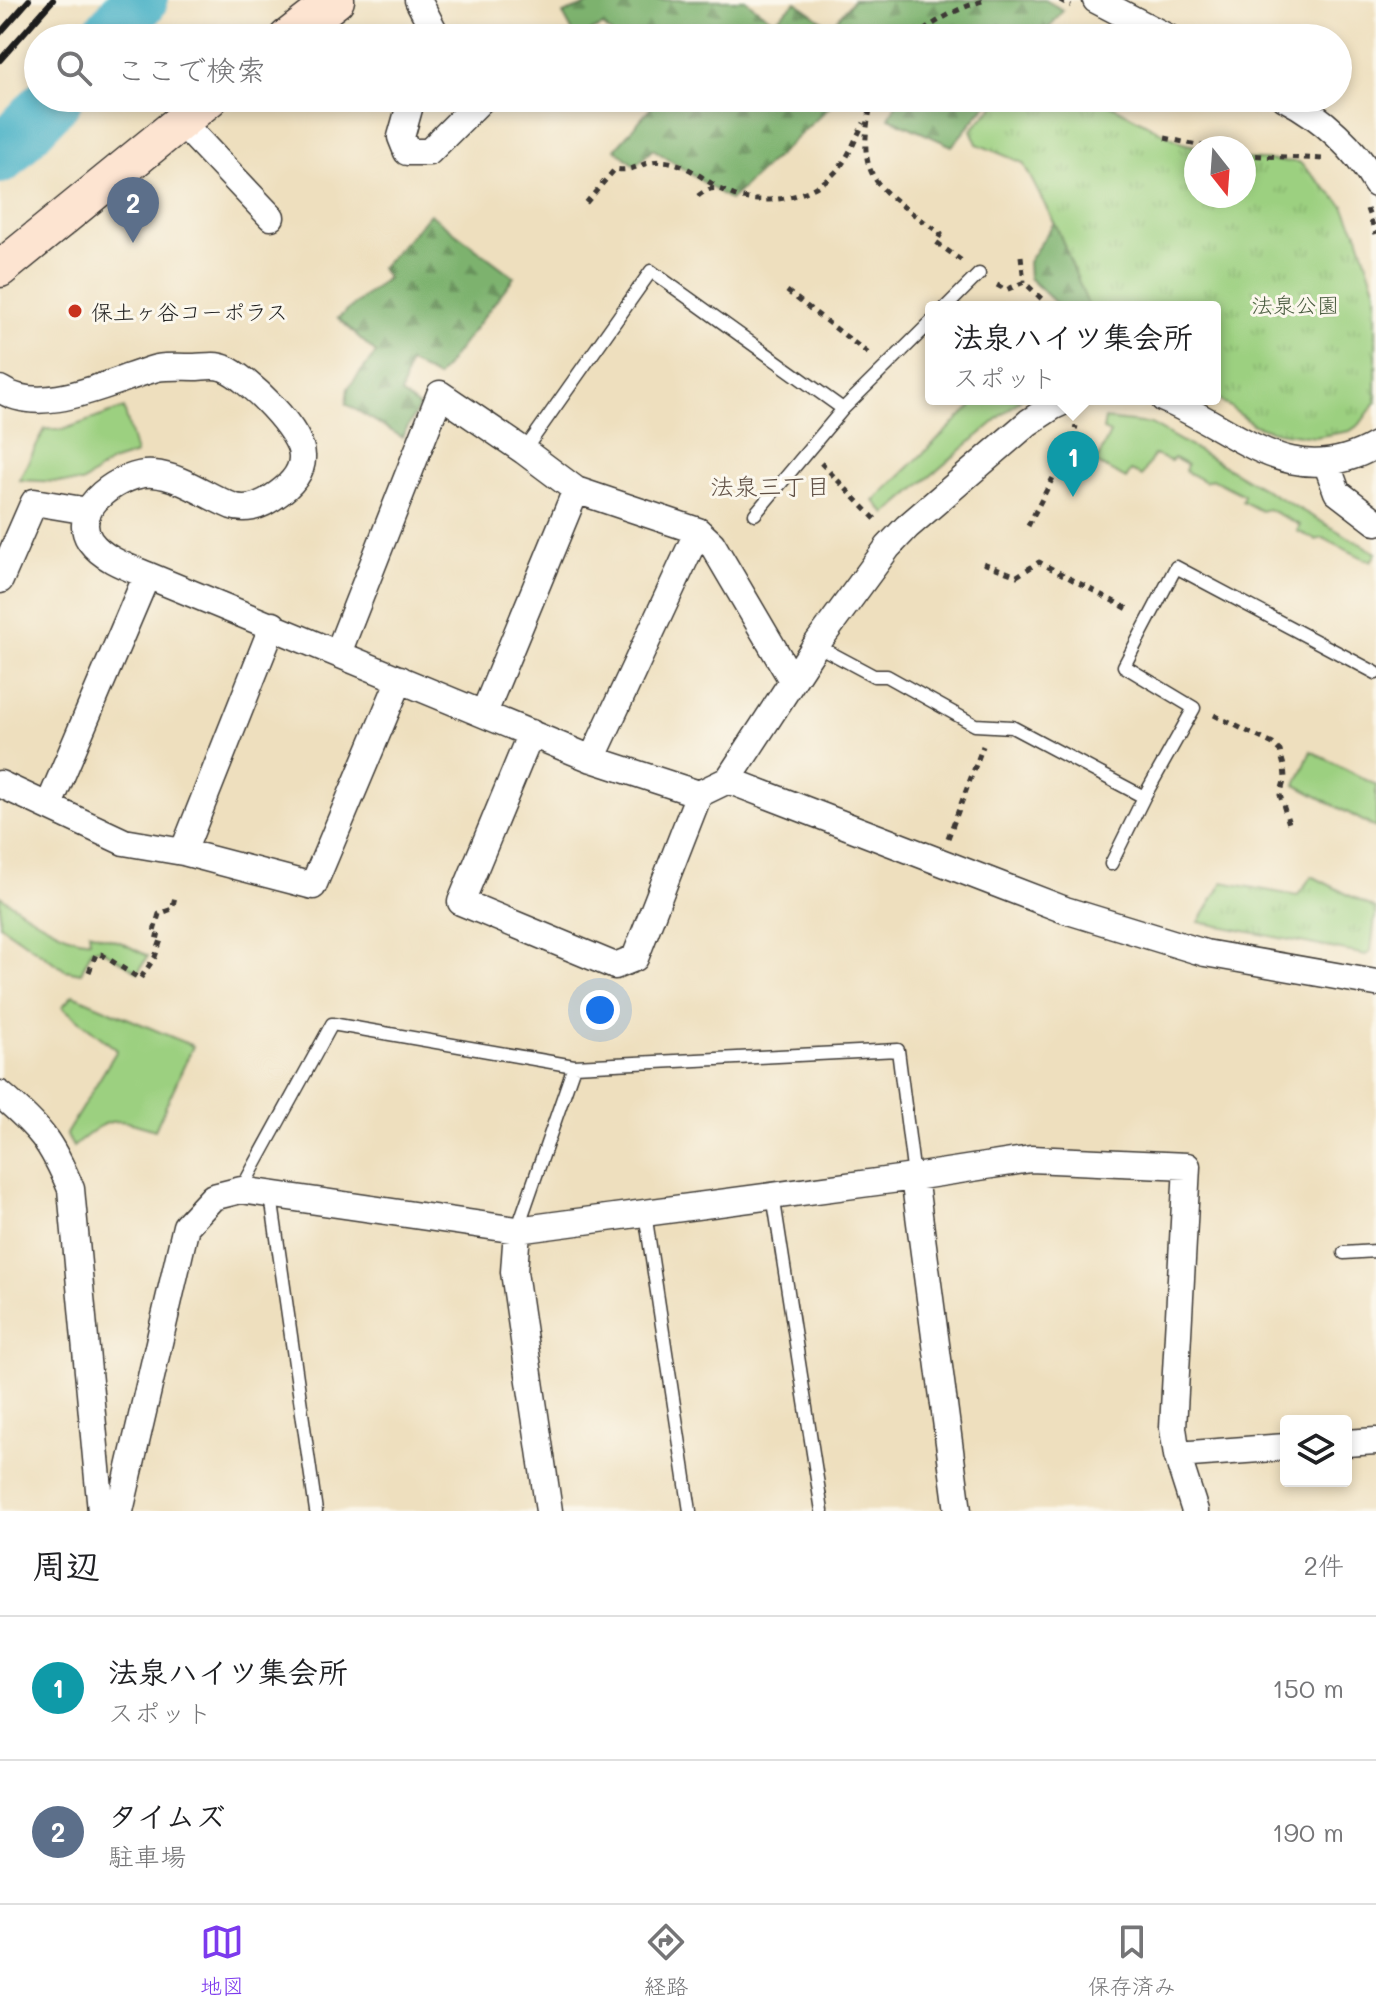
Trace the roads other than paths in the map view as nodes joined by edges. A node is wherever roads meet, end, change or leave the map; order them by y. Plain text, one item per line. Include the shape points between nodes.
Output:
1 (336, 0) edge
2 (418, 0) edge
3 (1096, 0) edge
4 (305, 24) edge
5 (430, 24) edge
6 (1142, 24) edge
7 (193, 112) edge
8 (408, 112) edge
9 (469, 112) edge
10 (1309, 112) edge
11 (181, 122) junction
12 (1376, 184) edge
13 (271, 217) dead end
14 (0, 269) edge
15 (979, 274) road end
16 (952, 301) edge
17 (925, 328) edge
18 (0, 389) edge
19 (1176, 405) edge
20 (1073, 406) edge
21 (843, 409) junction
22 (1376, 445) edge
23 (524, 451) junction
24 (1326, 462) junction
25 (576, 490) junction
26 (88, 511) junction
27 (755, 514) dead end
28 (1376, 522) edge
29 (698, 531) junction
30 (147, 575) junction
31 (0, 580) edge
32 (273, 625) junction
33 (816, 645) junction
34 (338, 653) junction
35 (1376, 673) edge
36 (400, 679) junction
37 (792, 680) junction
38 (484, 713) junction
39 (531, 733) junction
40 (592, 759) junction
41 (728, 780) junction
42 (0, 784) edge
43 (699, 794) junction
44 (1144, 797) junction
45 (49, 805) junction
46 (183, 852) junction
47 (1111, 864) dead end
48 (1376, 983) edge
49 (574, 1066) junction
50 (0, 1094) edge
51 (914, 1177) junction
52 (241, 1190) junction
53 (773, 1195) junction
54 (271, 1196) junction
55 (645, 1213) junction
56 (517, 1230) junction
57 (1376, 1251) edge
58 (1344, 1253) dead end
59 (1376, 1441) edge
60 (1352, 1443) edge
61 (1280, 1447) edge
62 (1177, 1455) junction
63 (101, 1511) edge
64 (120, 1511) edge
65 (316, 1511) edge
66 (549, 1511) edge
67 (690, 1511) edge
68 (822, 1511) edge
69 (958, 1511) edge
70 (1195, 1511) edge

1 - 4 street
2 - 5 street
3 - 6 street
7 - 11 street
8 - 9 street via 401,137 407,152 429,152
10 - 12 street via 1338,136
11 - 13 street
11 - 14 street
15 - 16 lane
17 - 21 lane
18 - 26 street via 57,400 161,367 221,366 247,381 303,452 302,466 286,489 251,508 235,507 150,473 115,483
19 - 24 street via 1260,452
20 - 33 street via 1029,422 907,527
21 - 23 lane via 651,271
21 - 27 lane
22 - 24 street
23 - 25 street
23 - 34 street via 440,394
24 - 28 street via 1337,492
25 - 29 street
25 - 38 street
26 - 30 street via 89,540 111,559
26 - 31 street via 34,502
29 - 37 street via 712,544
29 - 40 street
30 - 32 street
30 - 45 street
32 - 34 street
32 - 46 street
33 - 37 street
33 - 44 lane via 874,676 887,676 975,725 1012,727
34 - 36 street
35 - 44 lane via 1176,567 1124,666 1194,708
36 - 38 street
36 - 46 street via 313,886
37 - 41 street
38 - 39 street
39 - 40 street
39 - 43 street via 461,902 615,966 635,958
40 - 43 street
41 - 43 street
41 - 48 street via 1065,910 1205,953
42 - 45 street
44 - 47 lane
45 - 46 street via 124,842
49 - 51 lane via 898,1050
49 - 52 lane via 332,1024
49 - 56 lane
50 - 63 street via 35,1124 71,1189
51 - 53 street
51 - 62 street via 1031,1159 1187,1166 1173,1428
51 - 69 street
52 - 54 street
52 - 64 street via 213,1197 186,1226
53 - 55 street
53 - 68 lane
54 - 56 street
54 - 65 lane
55 - 56 street
55 - 67 lane
56 - 66 street via 514,1272
57 - 58 lane
59 - 60 street
61 - 62 street
62 - 70 street

